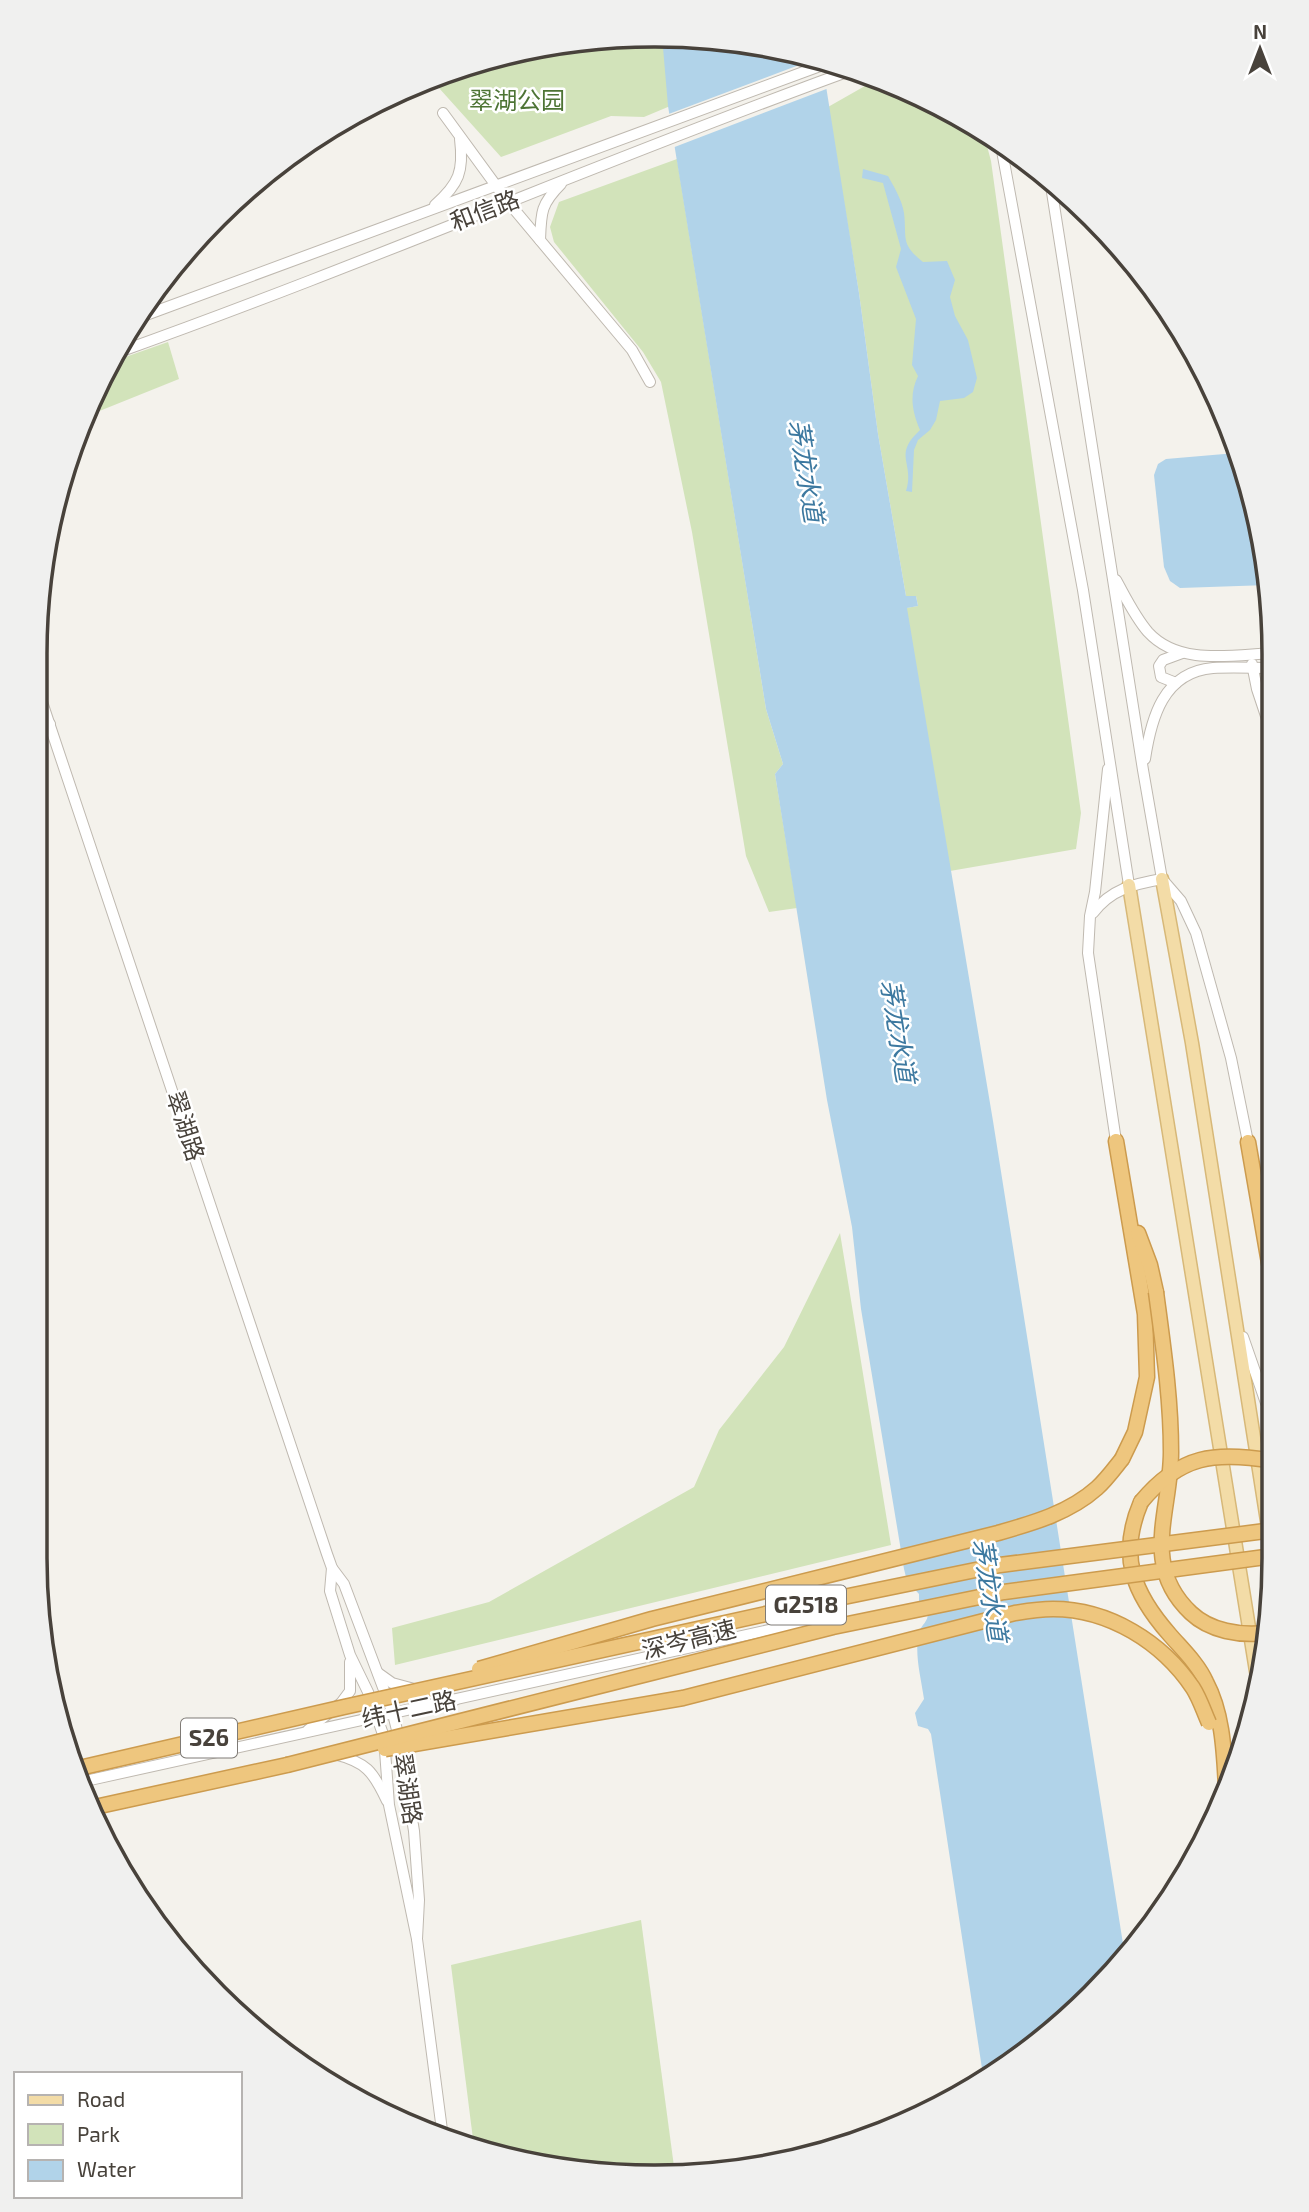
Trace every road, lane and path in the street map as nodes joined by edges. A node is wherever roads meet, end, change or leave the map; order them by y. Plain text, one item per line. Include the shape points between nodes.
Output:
1 (813, 68) edge
2 (837, 75) edge
3 (443, 113) dead end
4 (460, 135) junction
5 (1005, 159) edge
6 (564, 181) junction
7 (495, 185) junction
8 (1053, 196) edge
9 (508, 202) junction
10 (429, 210) junction
11 (540, 240) junction
12 (153, 312) edge
13 (131, 347) edge
14 (650, 382) dead end
15 (1114, 576) junction
16 (1182, 653) junction
17 (1262, 653) edge
18 (1248, 654) junction
19 (1254, 668) junction
20 (1262, 668) edge
21 (1175, 683) junction
22 (1262, 704) edge
23 (47, 715) edge
24 (50, 724) junction
25 (47, 725) edge
26 (1110, 755) junction
27 (1143, 770) junction
28 (1162, 879) junction
29 (1129, 885) junction
30 (1090, 916) junction
31 (1116, 1141) joint
32 (1248, 1142) joint
33 (1127, 1206) junction
34 (1262, 1224) edge
35 (1233, 1308) junction
36 (1262, 1393) edge
37 (1262, 1459) edge
38 (1262, 1489) edge
39 (1262, 1531) edge
40 (1262, 1559) edge
41 (332, 1568) junction
42 (805, 1622) dead end
43 (1257, 1633) edge
44 (737, 1637) junction
45 (350, 1655) junction
46 (1254, 1656) edge
47 (377, 1673) junction
48 (456, 1700) junction
49 (344, 1707) junction
50 (499, 1711) junction
51 (393, 1714) junction
52 (376, 1716) junction
53 (1214, 1723) junction
54 (306, 1732) junction
55 (398, 1734) junction
56 (384, 1737) junction
57 (323, 1751) junction
58 (287, 1765) junction
59 (84, 1767) edge
60 (1223, 1771) edge
61 (89, 1780) edge
62 (407, 1789) junction
63 (99, 1804) edge
64 (100, 1804) edge
65 (389, 1805) junction
66 (417, 1939) junction
67 (441, 2126) edge

1 - 7 street, 和信路
2 - 6 street, 和信路
3 - 4 street
4 - 7 street
4 - 10 street via 461,171 446,196
5 - 26 street
6 - 9 street, 和信路
6 - 11 street via 541,209
7 - 9 street
7 - 10 street, 和信路
8 - 15 street
9 - 11 street
9 - 13 street, 和信路
10 - 12 street, 和信路
11 - 14 street via 632,350
15 - 16 street via 1149,632
15 - 27 street
16 - 18 street
16 - 21 street via 1159,666 1161,677
17 - 18 street
18 - 19 street
19 - 20 street
19 - 21 street via 1210,668
19 - 22 street
21 - 27 street via 1150,727
23 - 24 street, 翠湖路
24 - 25 street
24 - 41 street, 翠湖路
26 - 29 street
26 - 30 street
27 - 28 street
28 - 29 street
28 - 32 street via 1185,909 1199,942
28 - 35 main road
29 - 30 street via 1101,902
29 - 46 main road
30 - 31 street via 1090,973
31 - 33 highway
32 - 34 highway
33 - 43 highway, bridge via 1156,1292 1170,1412 1171,1454 1161,1554 1166,1580 1178,1601 1200,1621 1229,1633
33 - 49 highway, bridge via 1145,1314 1147,1377 1135,1432 1122,1459 1097,1488 1063,1511 998,1534 652,1619
35 - 36 street
35 - 38 main road
37 - 53 highway, bridge via 1213,1457 1183,1465 1157,1483 1141,1502 1131,1525 1129,1555 1135,1582 1147,1606 1206,1680 1214,1701
39 - 49 highway, 深岑高速 / G2518, bridge via 1000,1565
40 - 58 highway, 深岑高速 / G2518, bridge via 1004,1592 833,1627
41 - 45 street, 翠湖路 via 330,1591
41 - 47 street, 翠湖路 via 344,1584
42 - 44 street, 纬十二路
44 - 48 street, 纬十二路
44 - 50 street via 740,1656
45 - 52 street, 翠湖路
45 - 54 street via 350,1691
47 - 48 street via 392,1683
47 - 51 street, 翠湖路
48 - 51 street, 纬十二路
49 - 59 highway, S26, bridge
50 - 55 street
50 - 62 street via 418,1744 407,1758
51 - 52 street, 纬十二路
51 - 55 street, 翠湖路
52 - 54 street, 纬十二路
52 - 56 street, 翠湖路
53 - 58 highway, bridge via 1174,1663 1149,1641 1089,1613 1053,1609 1015,1613 684,1698
53 - 60 highway
54 - 61 street, 纬十二路
55 - 56 street
55 - 62 street, 翠湖路
56 - 57 street
56 - 65 street, 翠湖路
57 - 63 street
57 - 65 street via 363,1763 376,1777
58 - 64 highway, S26
62 - 66 street, 翠湖路 via 419,1900
65 - 66 street, 翠湖路
66 - 67 street, 翠湖路

